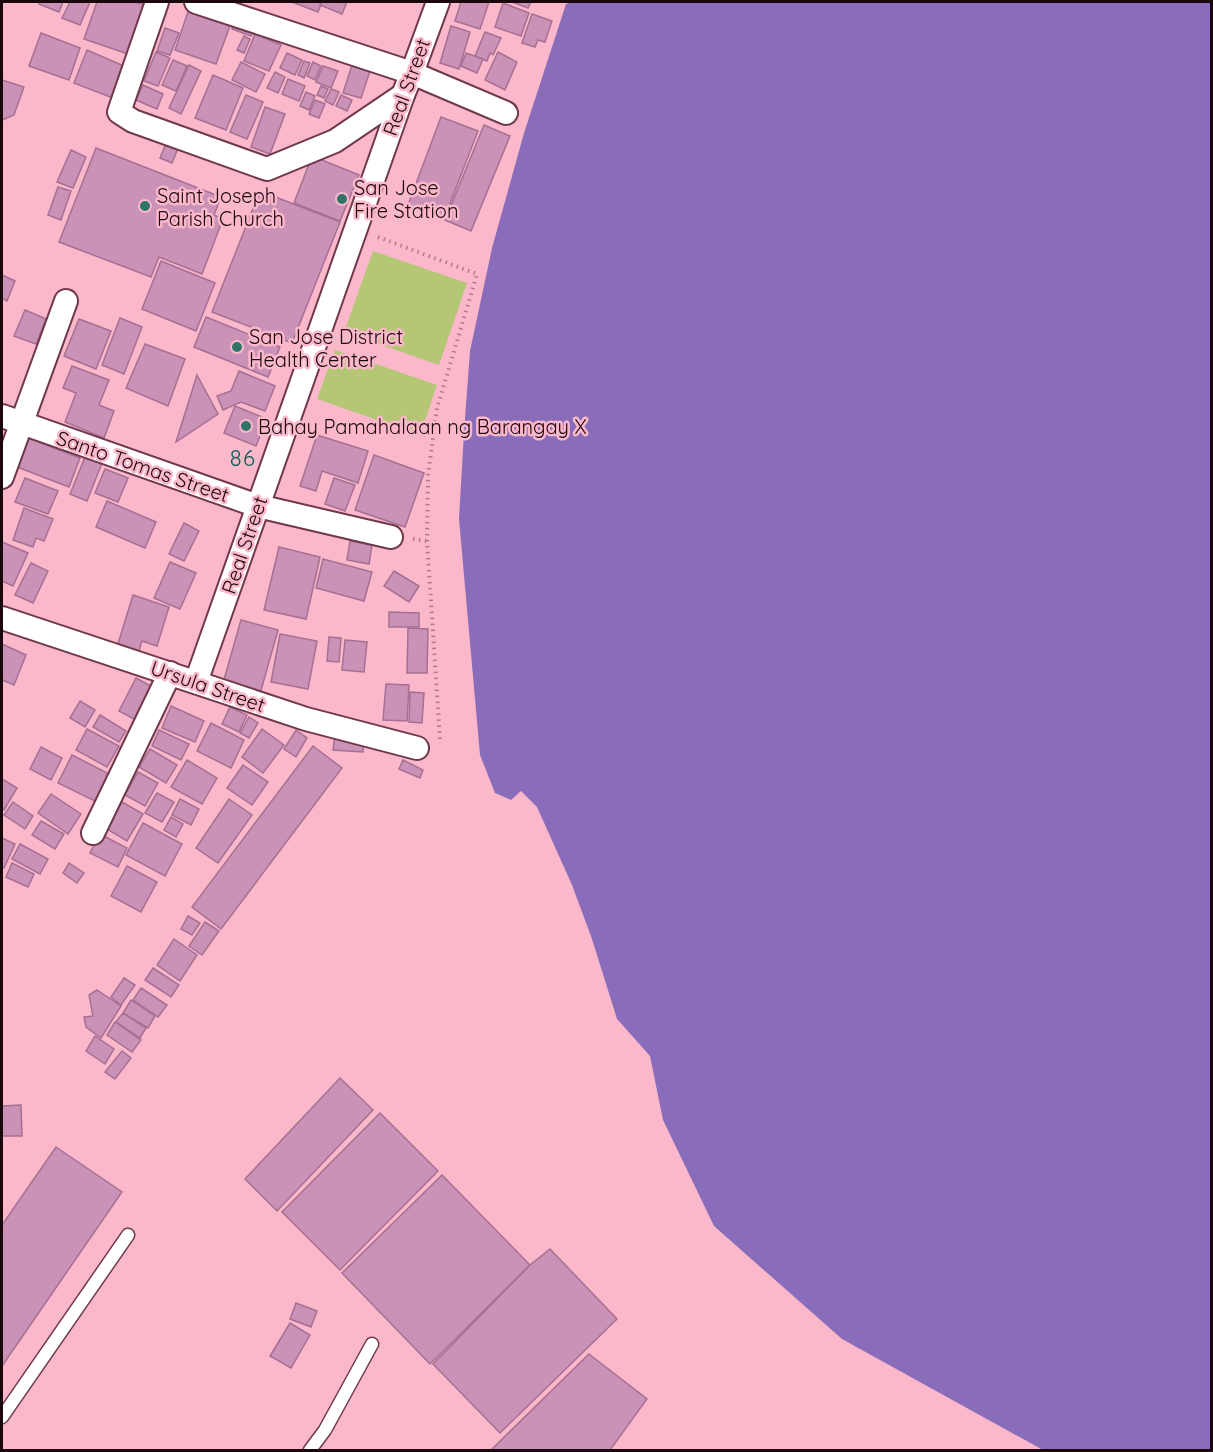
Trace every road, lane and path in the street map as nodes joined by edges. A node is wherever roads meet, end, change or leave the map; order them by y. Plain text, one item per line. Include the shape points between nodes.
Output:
1 (157, 2) edge
2 (196, 2) edge
3 (438, 2) edge
4 (412, 73) junction
5 (403, 94) junction
6 (506, 113) dead end
7 (355, 229) junction
8 (66, 301) dead end
9 (11, 420) edge
10 (2, 477) edge
11 (258, 506) junction
12 (391, 537) dead end
13 (2, 618) edge
14 (170, 673) junction
15 (196, 682) junction
16 (417, 748) joint
17 (93, 833) dead end
18 (128, 1235) dead end
19 (372, 1344) dead end
20 (2, 1418) edge
21 (310, 1450) edge

1 - 5 street via 119,112 134,121 267,169 335,141
2 - 4 street
3 - 4 street, Real Street
4 - 5 street, Real Street
4 - 6 street
5 - 7 street, Real Street
7 - 11 street, Real Street
7 - 16 path via 477,274 437,408 428,474 427,541 441,752
8 - 9 street
9 - 10 street
9 - 11 street, Santo Tomas Street
11 - 12 street, Santo Tomas Street
11 - 15 street, Real Street
13 - 14 street, Ursula Street
14 - 15 street, Ursula Street
14 - 17 street
15 - 16 street, Ursula Street via 306,719
18 - 20 lane
19 - 21 lane

